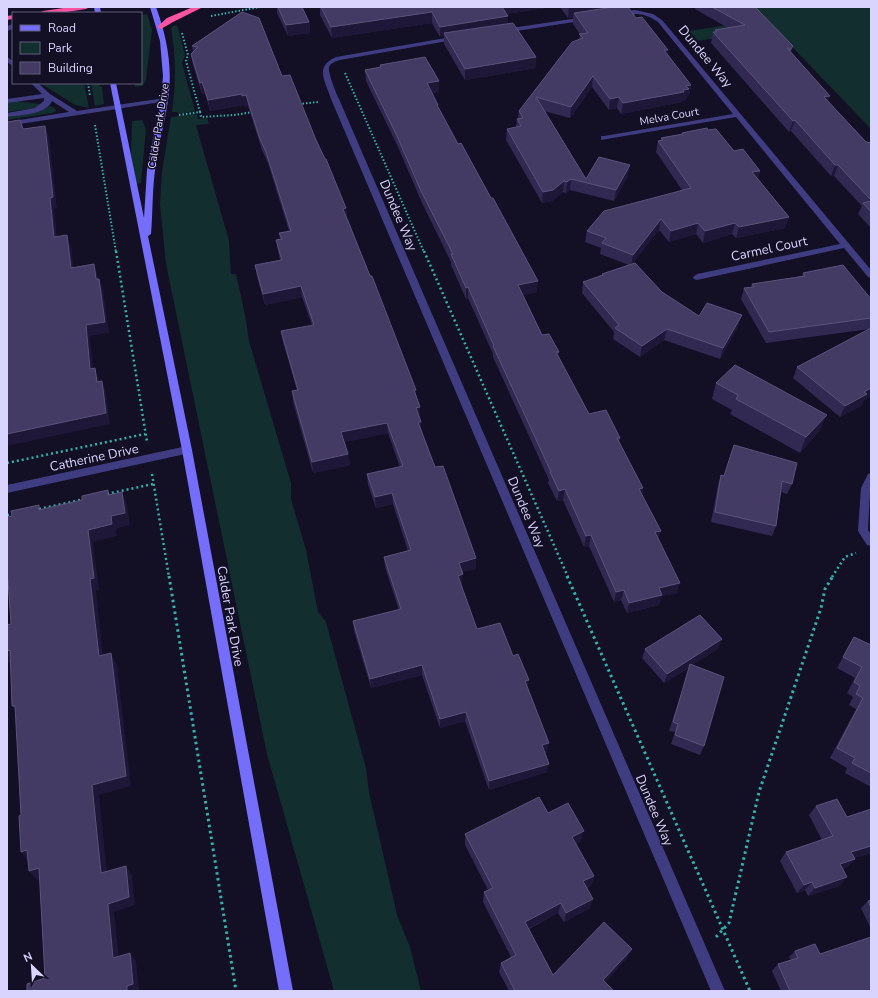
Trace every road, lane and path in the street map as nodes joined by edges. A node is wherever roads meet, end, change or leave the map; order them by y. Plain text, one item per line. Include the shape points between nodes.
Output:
1 (86, 7) edge
2 (153, 7) edge
3 (199, 7) edge
4 (260, 7) edge
5 (186, 11) junction
6 (50, 12) edge
7 (610, 15) edge
8 (595, 17) edge
9 (160, 27) junction
10 (181, 30) dead end
11 (495, 32) edge
12 (464, 37) edge
13 (344, 70) dead end
14 (35, 84) edge
15 (88, 84) edge
16 (113, 84) edge
17 (48, 95) junction
18 (356, 96) junction
19 (335, 99) junction
20 (165, 100) junction
21 (7, 101) edge
22 (295, 104) edge
23 (117, 107) junction
24 (92, 111) junction
25 (258, 111) edge
26 (200, 112) junction
27 (75, 113) junction
28 (7, 115) edge
29 (738, 115) junction
30 (161, 117) junction
31 (7, 124) edge
32 (604, 138) dead end
33 (846, 245) junction
34 (146, 246) junction
35 (871, 275) edge
36 (697, 277) dead end
37 (186, 450) junction
38 (7, 463) edge
39 (871, 477) edge
40 (7, 489) edge
41 (99, 496) edge
42 (92, 497) edge
43 (38, 509) edge
44 (15, 514) edge
45 (7, 516) edge
46 (871, 542) edge
47 (858, 552) dead end
48 (723, 930) junction
49 (702, 952) junction
50 (236, 991) edge
51 (286, 991) edge
52 (718, 991) edge
53 (750, 991) edge

1 - 6 highway
2 - 9 street, Calder Park Drive
3 - 5 highway
4 - 5 path via 196,18
5 - 9 highway
7 - 29 street, Dundee Way via 637,12 660,21
8 - 11 street
9 - 20 street, Calder Park Drive via 165,45
10 - 26 path via 188,55 186,61
12 - 19 street, Dundee Way via 338,58 326,66
13 - 18 path
14 - 17 street
15 - 24 path
16 - 23 street, Calder Park Drive
17 - 21 street
17 - 27 street
17 - 28 street via 48,102 37,110
18 - 19 path
18 - 48 path
19 - 22 path
19 - 49 street, Dundee Way
20 - 23 street
20 - 30 street, Calder Park Drive
23 - 24 street
23 - 34 street, Calder Park Drive
24 - 27 street
24 - 38 path via 145,434
25 - 26 path via 237,116 201,117
26 - 30 path
27 - 31 street
29 - 32 street, Melva Court
29 - 33 street, Dundee Way
30 - 34 street, Calder Park Drive via 151,170
33 - 35 street, Dundee Way
33 - 36 street, Carmel Court
34 - 37 street, Calder Park Drive
37 - 40 street, Catherine Drive
37 - 51 street, Calder Park Drive
39 - 46 street via 866,488 863,531
41 - 50 path via 153,484
42 - 43 path
44 - 45 path
47 - 48 path via 845,557 825,589 759,792 729,923
48 - 49 path
48 - 53 path
49 - 52 street, Dundee Way

